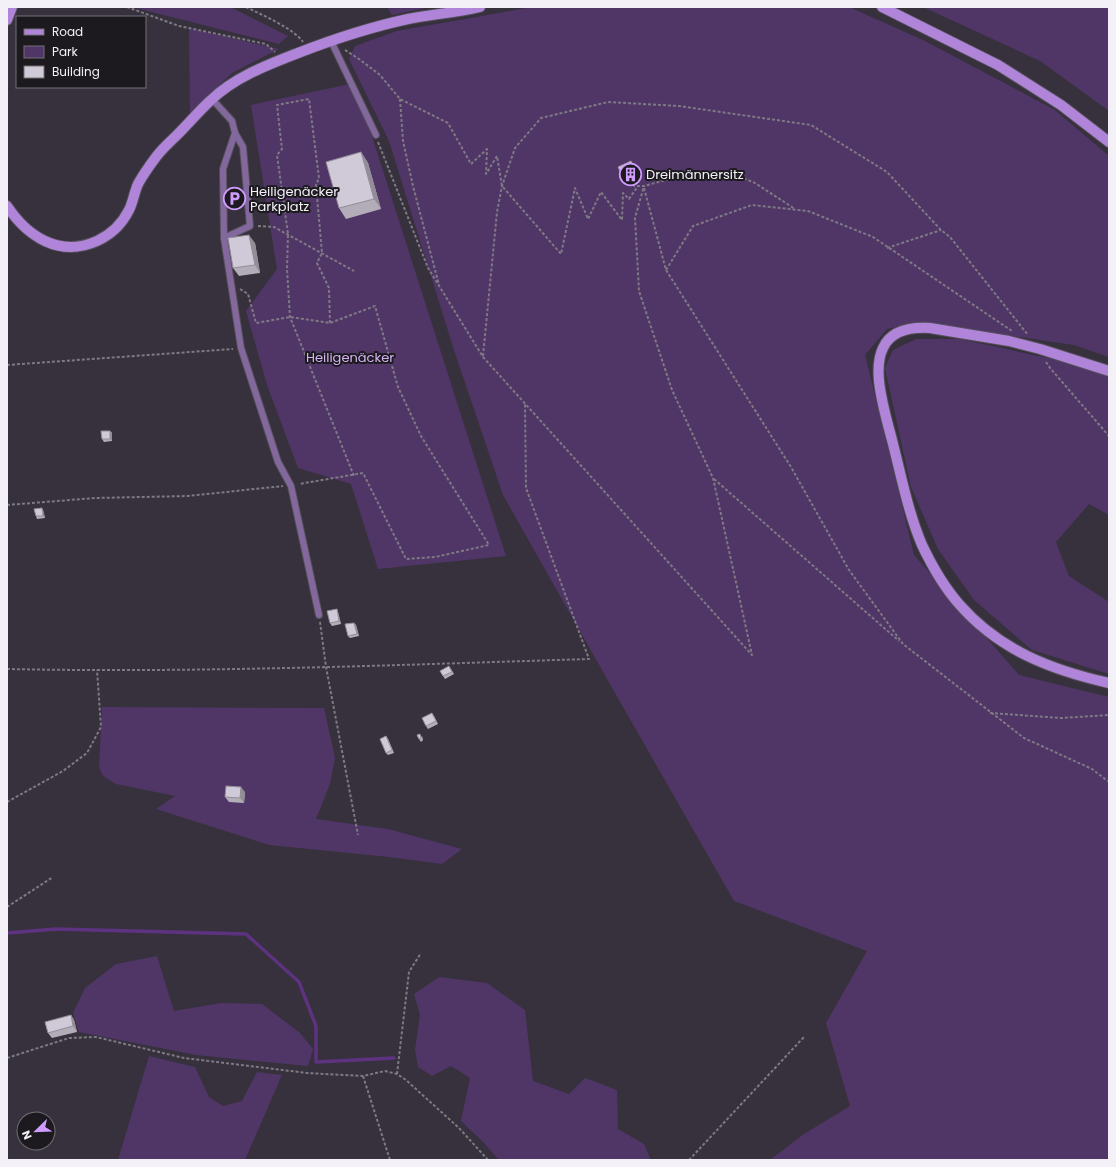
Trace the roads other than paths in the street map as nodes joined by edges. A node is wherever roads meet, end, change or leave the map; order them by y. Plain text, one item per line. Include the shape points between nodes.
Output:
1 (12, 7) edge
2 (480, 7) edge
3 (882, 7) edge
4 (7, 20) edge
5 (331, 41) junction
6 (212, 99) junction
7 (235, 133) junction
8 (376, 135) road end
9 (1109, 142) edge
10 (7, 206) edge
11 (224, 238) junction
12 (1109, 371) edge
13 (319, 615) road end
14 (1109, 683) edge

1 - 4 street
2 - 5 street via 384,24
3 - 9 street via 998,65 1061,105
5 - 6 street via 252,72
5 - 8 lane
6 - 7 lane via 232,121
6 - 10 street via 157,155 138,184 123,220 97,241 73,246 51,243 27,230
7 - 11 lane via 223,169
7 - 11 lane via 243,147 250,226
11 - 13 lane via 241,348 278,462 291,486
12 - 14 street via 1009,341 916,327 892,336 883,346 879,381 906,495 922,544 944,585 975,621 1013,649 1056,668

